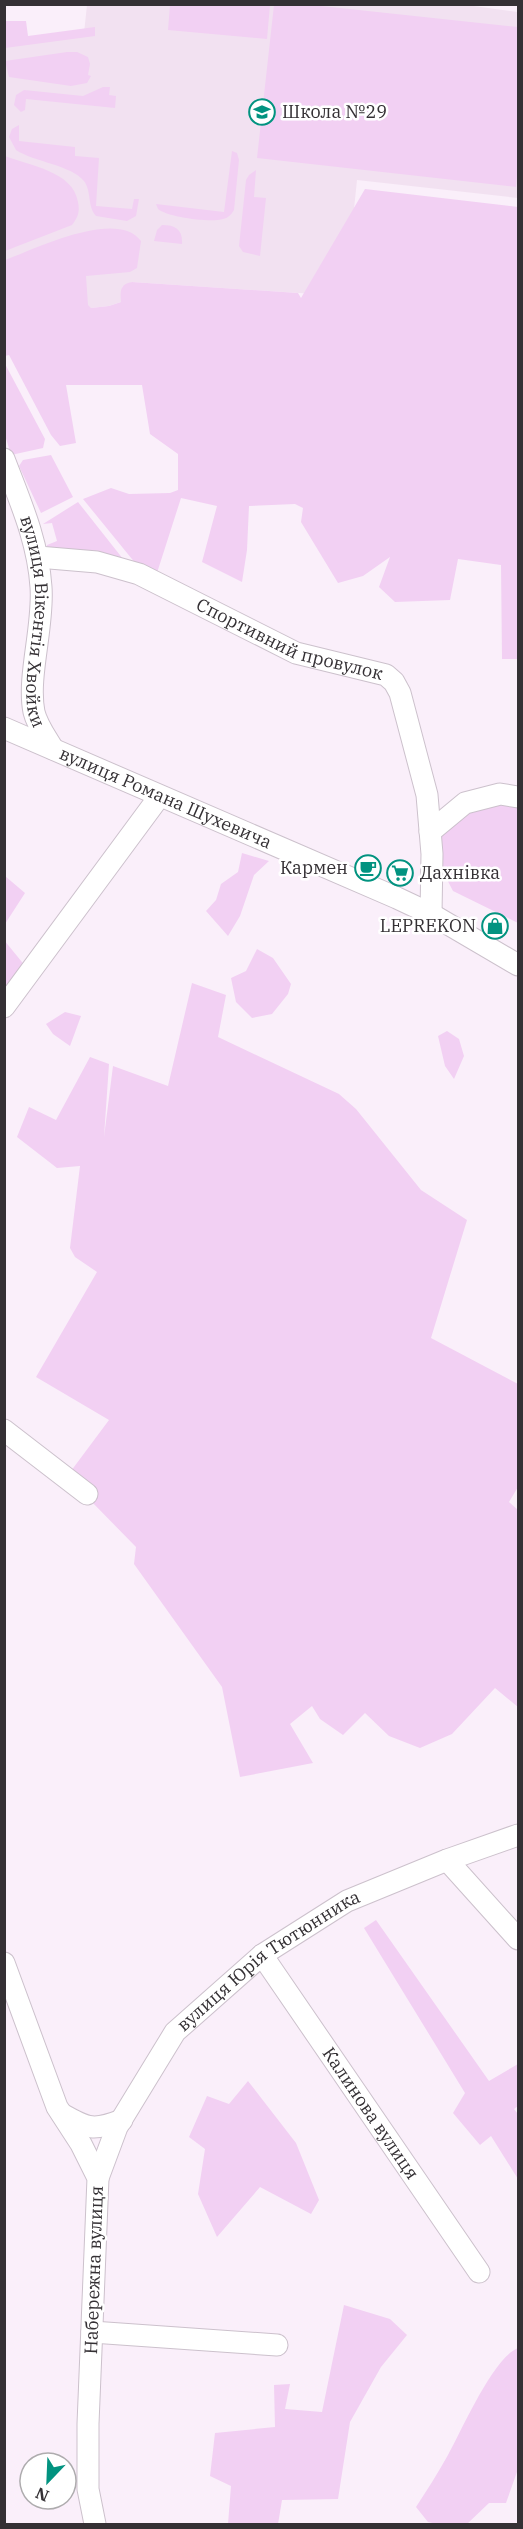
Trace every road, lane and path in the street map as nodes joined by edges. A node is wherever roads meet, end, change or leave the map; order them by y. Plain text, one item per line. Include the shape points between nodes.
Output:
1 (4, 459) edge
2 (38, 557) junction
3 (33, 702) junction
4 (4, 724) edge
5 (4, 728) edge
6 (53, 749) junction
7 (159, 797) junction
8 (519, 797) edge
9 (430, 832) junction
10 (430, 914) junction
11 (519, 965) edge
12 (4, 1007) edge
13 (4, 1430) edge
14 (87, 1494) dead end
15 (519, 1835) edge
16 (447, 1860) junction
17 (519, 1939) edge
18 (261, 1955) junction
19 (4, 1963) edge
20 (61, 2114) junction
21 (122, 2120) junction
22 (98, 2178) junction
23 (479, 2272) dead end
24 (92, 2332) junction
25 (277, 2345) dead end
26 (95, 2524) edge

1 - 2 street, вулиця Вікентія Хвойки
2 - 3 street, вулиця Вікентія Хвойки via 41,614
2 - 9 street, Спортивний провулок via 97,562 139,574 296,653 386,675 400,693 427,795
3 - 4 street
3 - 6 street, вулиця Вікентія Хвойки via 37,720
5 - 6 street, вулиця Романа Шухевича
6 - 7 street, вулиця Романа Шухевича
7 - 10 street, вулиця Романа Шухевича
7 - 12 street
8 - 9 street via 500,795 465,803
9 - 10 street, Спортивний провулок
10 - 11 street, вулиця Романа Шухевича
13 - 14 street
15 - 16 street, вулиця Юрія Тютюнника
16 - 17 street
16 - 18 street, вулиця Юрія Тютюнника via 347,1901
18 - 21 street, вулиця Юрія Тютюнника via 175,2032
18 - 23 street, Калинова вулиця
19 - 20 street, Набережна вулиця
20 - 21 street via 84,2127 100,2128
20 - 22 street, Набережна вулиця
21 - 22 street, вулиця Юрія Тютюнника
22 - 24 street, Набережна вулиця
24 - 25 street
24 - 26 street, Набережна вулиця via 88,2489

